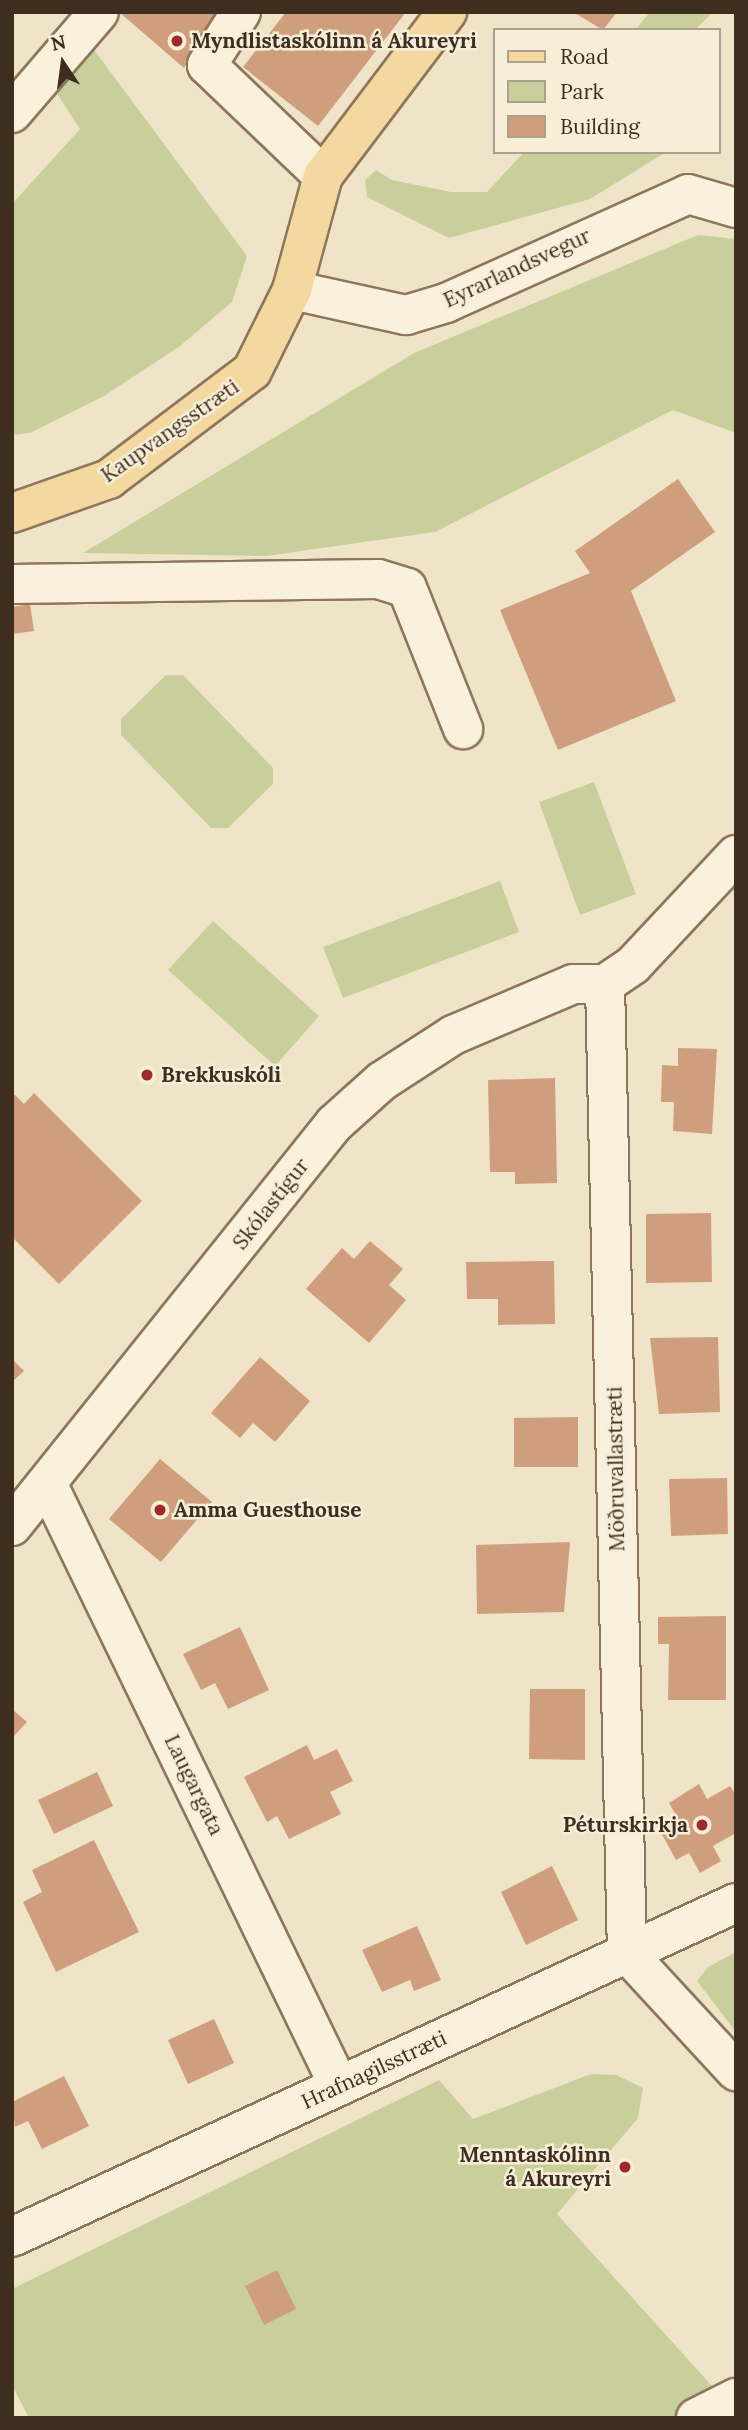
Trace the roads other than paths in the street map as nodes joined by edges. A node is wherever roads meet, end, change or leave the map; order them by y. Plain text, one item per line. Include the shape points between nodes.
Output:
1 (99, 12) edge
2 (241, 12) edge
3 (447, 12) edge
4 (12, 113) edge
5 (323, 176) junction
6 (736, 208) edge
7 (292, 290) junction
8 (12, 513) edge
9 (12, 584) edge
10 (463, 729) dead end
11 (736, 855) edge
12 (605, 984) junction
13 (48, 1485) junction
14 (12, 1525) edge
15 (736, 1903) edge
16 (627, 1953) junction
17 (736, 2071) edge
18 (339, 2086) junction
19 (12, 2237) edge
20 (736, 2398) edge
21 (696, 2418) edge

1 - 4 street
2 - 5 street via 207,65
3 - 5 main road, Kaupvangsstræti
5 - 7 main road, Kaupvangsstræti
6 - 7 street, Eyrarlandsvegur via 688,194 446,303 406,315
7 - 8 main road, Kaupvangsstræti via 252,371 223,399 109,479
9 - 10 street via 378,579 407,588
11 - 12 street via 633,965
12 - 13 street, Skólastígur via 573,984 453,1035 382,1080 334,1124
12 - 16 street, Möðruvallastræti
13 - 14 street, Skólastígur
13 - 18 street, Laugargata
15 - 16 street, Hrafnagilsstræti
16 - 17 street
16 - 18 street, Hrafnagilsstræti
18 - 19 street, Hrafnagilsstræti
20 - 21 street

